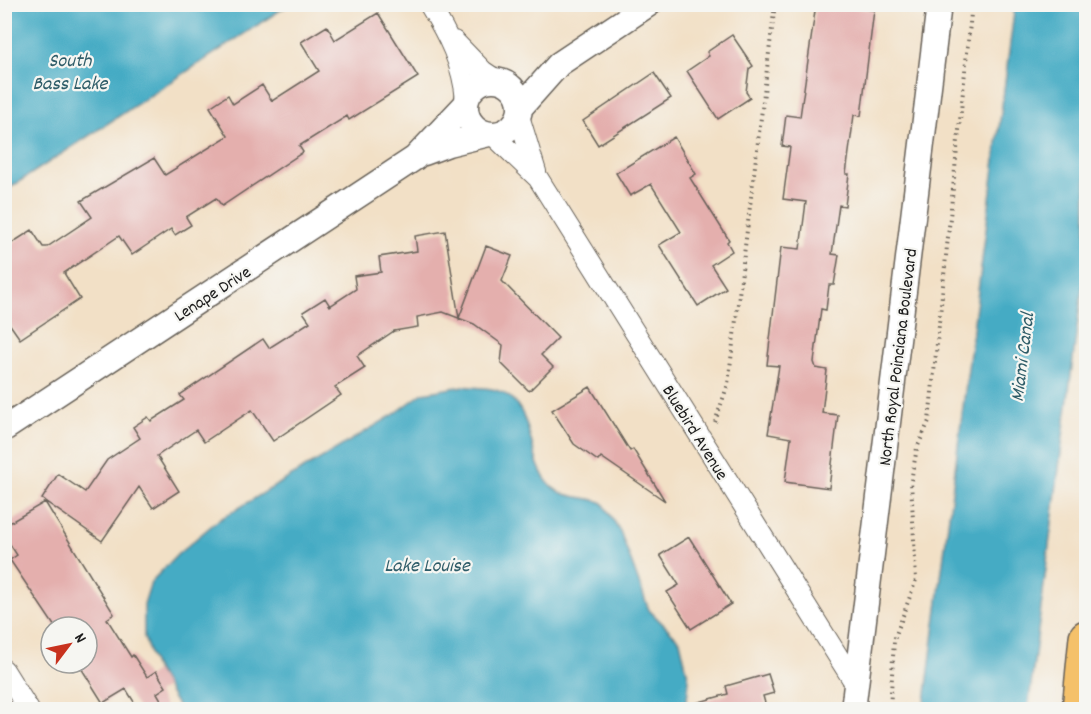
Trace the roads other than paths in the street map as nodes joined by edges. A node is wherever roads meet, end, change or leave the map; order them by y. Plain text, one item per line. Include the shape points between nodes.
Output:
1 (429, 4) edge
2 (649, 4) edge
3 (939, 4) edge
4 (447, 32) junction
5 (558, 64) junction
6 (499, 80) junction
7 (466, 102) junction
8 (520, 112) junction
9 (490, 134) junction
10 (419, 155) junction
11 (538, 178) junction
12 (4, 429) edge
13 (1086, 637) edge
14 (4, 669) edge
15 (856, 685) junction
16 (29, 710) edge
17 (853, 710) edge
18 (1079, 710) edge

1 - 4 street
2 - 5 street
3 - 15 street, North Royal Poinciana Boulevard
4 - 6 street via 483,71
4 - 7 street via 465,81
5 - 6 street
5 - 8 street
6 - 7 street via 479,83
6 - 8 street via 516,92
7 - 9 street via 470,122
7 - 10 street, Lenape Drive
8 - 9 street via 508,130
8 - 11 street, Bluebird Avenue
9 - 10 street, Lenape Drive
9 - 11 street, Bluebird Avenue
10 - 12 street, Lenape Drive
11 - 15 street, Bluebird Avenue
13 - 18 highway
14 - 16 street
15 - 17 street, North Royal Poinciana Boulevard

